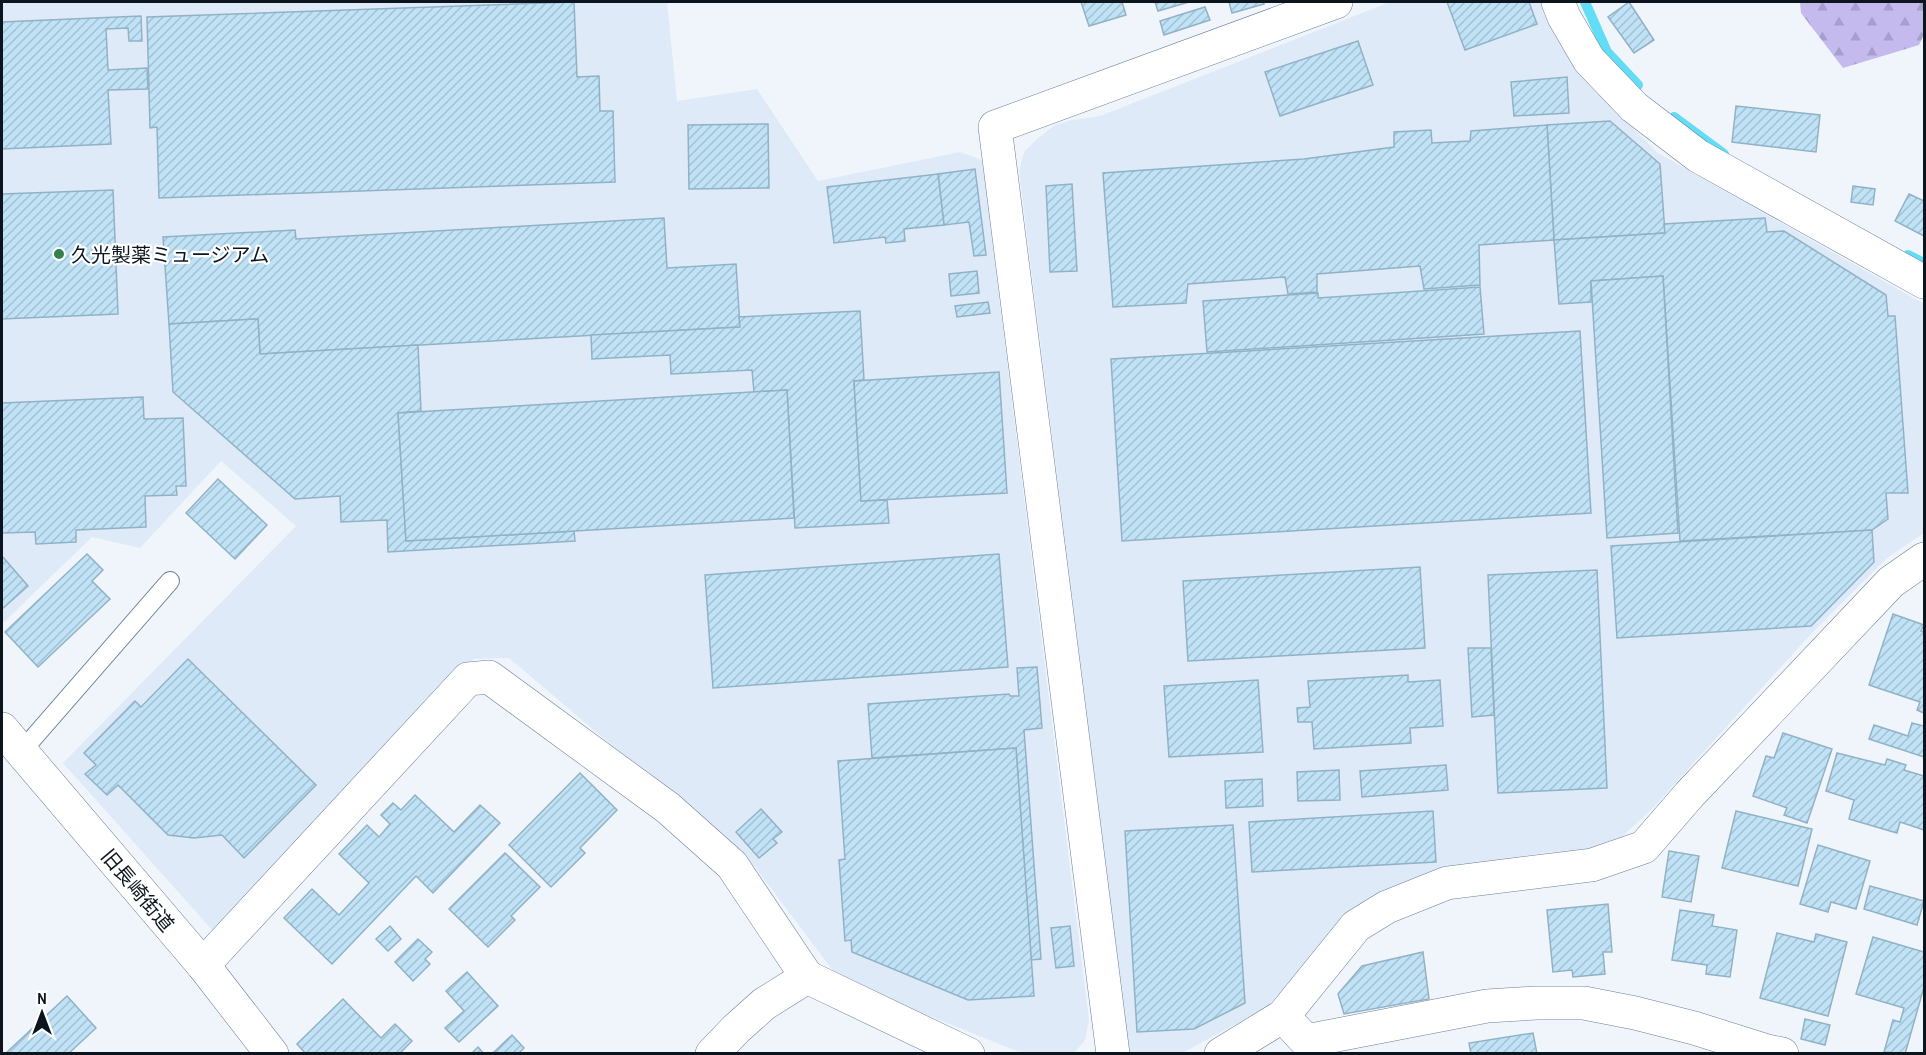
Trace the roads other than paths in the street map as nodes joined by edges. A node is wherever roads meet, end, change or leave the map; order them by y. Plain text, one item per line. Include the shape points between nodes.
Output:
1 (1336, 2) edge
2 (1558, 2) edge
3 (1924, 282) edge
4 (1924, 559) edge
5 (170, 581) dead end
6 (11, 741) edge
7 (203, 965) junction
8 (807, 977) junction
9 (1283, 1016) junction
10 (272, 1053) edge
11 (712, 1053) edge
12 (968, 1053) edge
13 (1113, 1053) edge
14 (1221, 1053) edge
15 (1782, 1053) edge

1 - 13 street via 995,127
2 - 3 street via 1589,60 1634,107 1679,142
4 - 9 street via 1891,582 1644,847 1592,866 1447,883 1388,907 1356,926
5 - 6 lane
6 - 7 street, 旧長崎街道
7 - 8 street via 468,679 489,677 668,808 732,865
7 - 10 street, 旧長崎街道
8 - 11 street via 764,1005
8 - 12 street
9 - 14 street
9 - 15 street via 1306,1041 1486,1006 1584,1003

